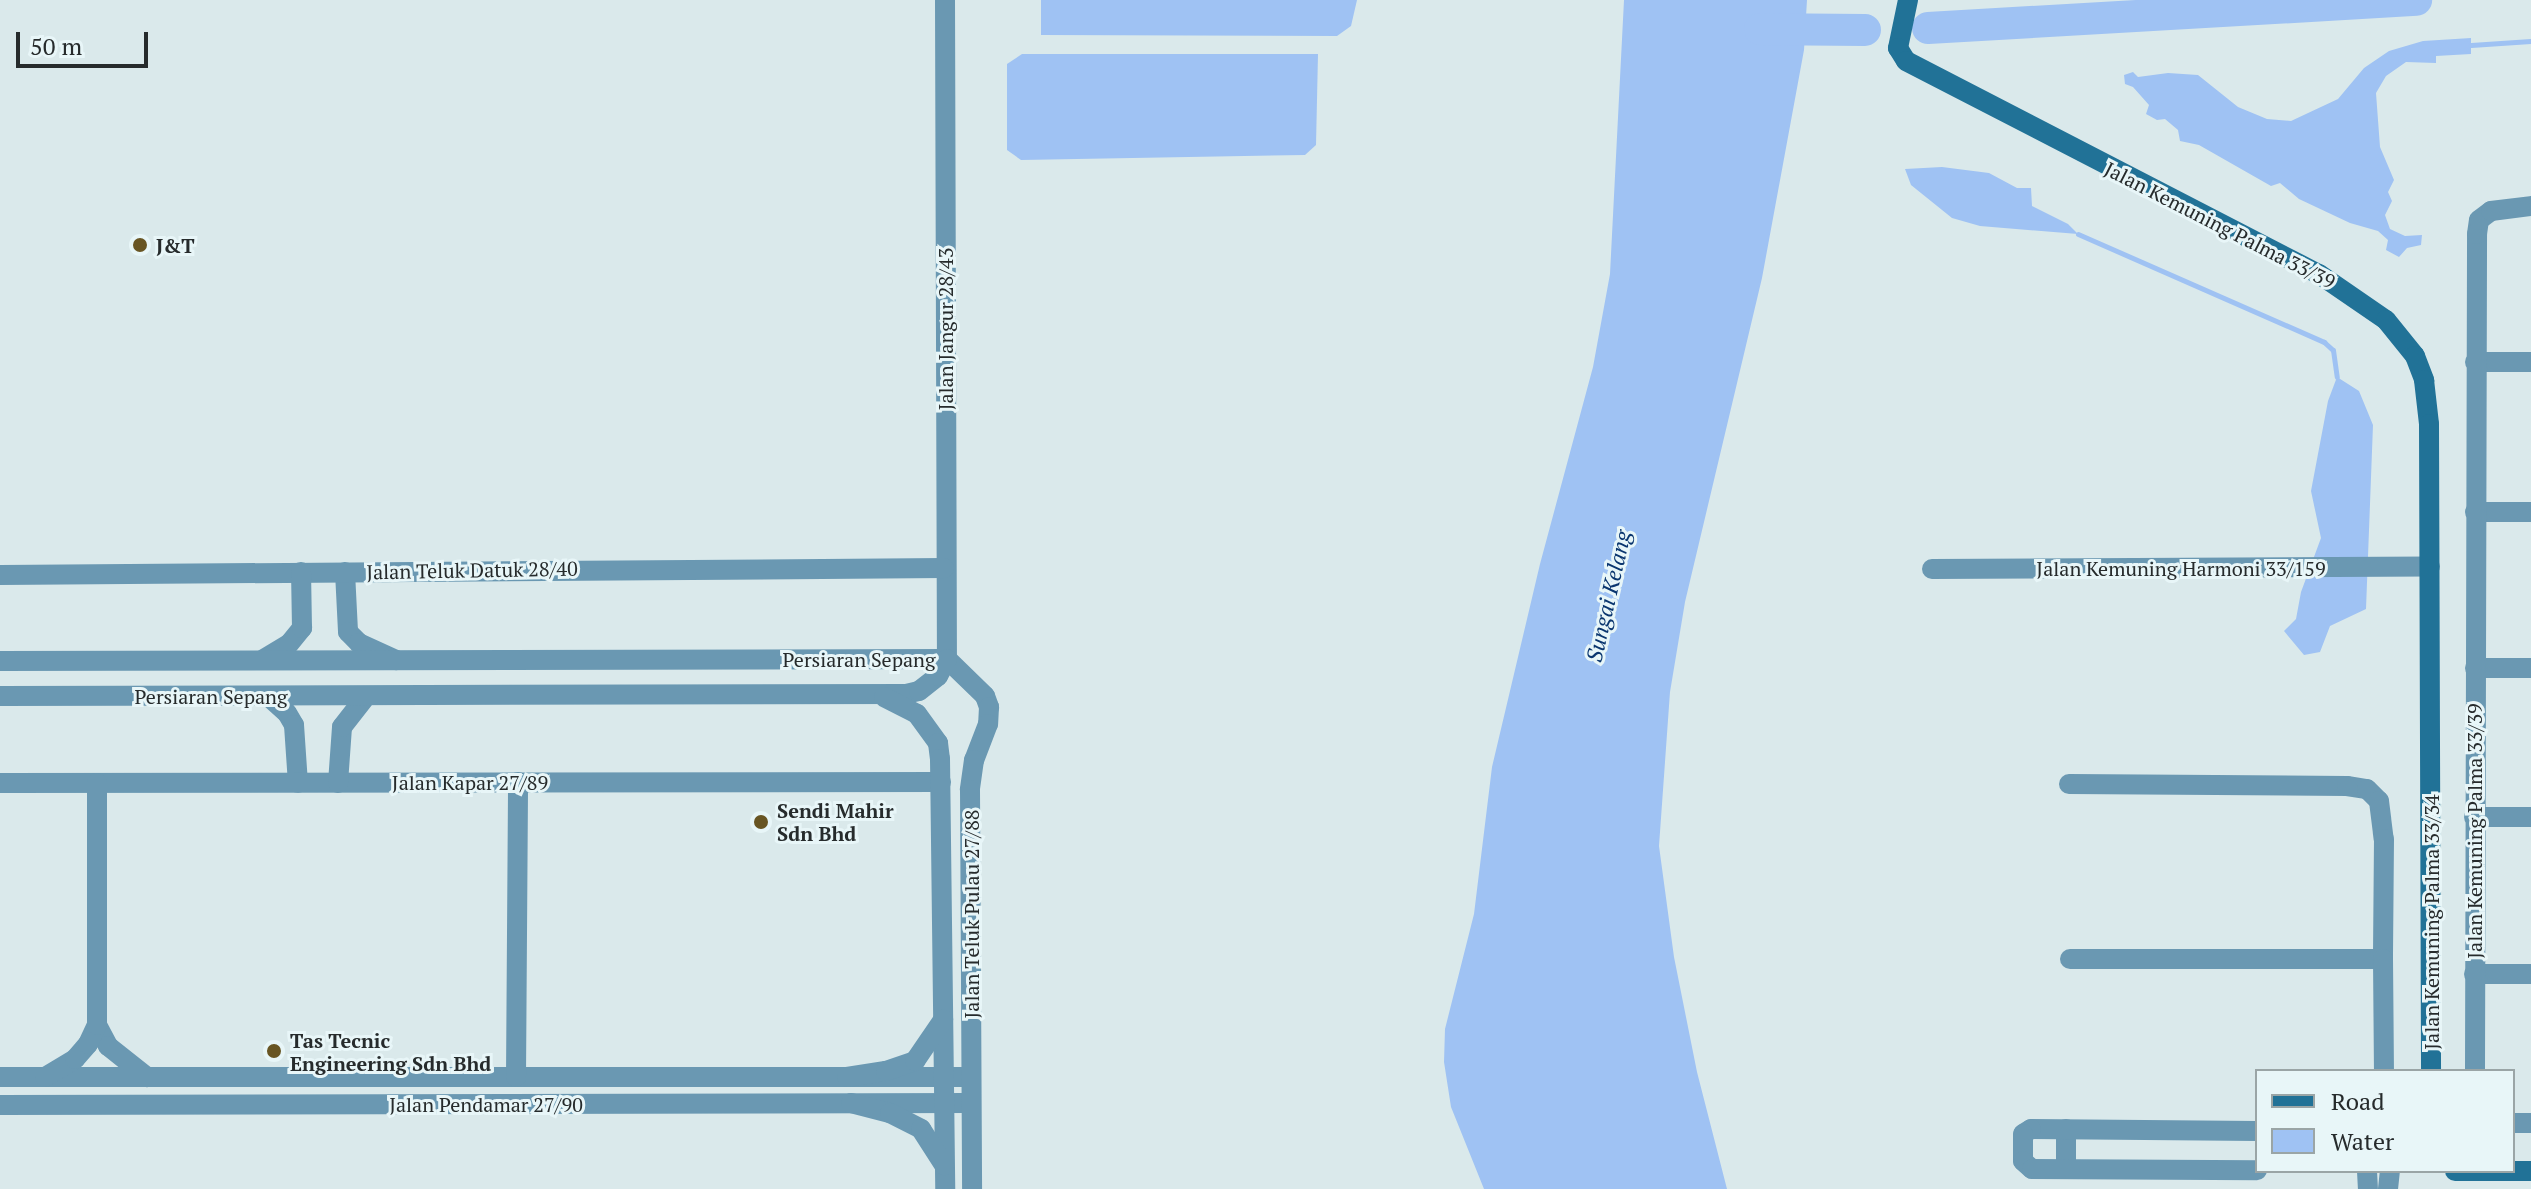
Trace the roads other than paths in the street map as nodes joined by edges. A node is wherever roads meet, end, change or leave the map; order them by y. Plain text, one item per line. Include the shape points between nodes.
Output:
1 (945, 0) edge
2 (1908, 0) edge
3 (2531, 206) edge
4 (2475, 362) junction
5 (2531, 362) edge
6 (2475, 512) junction
7 (2531, 512) edge
8 (2430, 566) junction
9 (944, 568) junction
10 (1932, 569) dead end
11 (301, 572) junction
12 (345, 572) junction
13 (0, 575) edge
14 (947, 659) junction
15 (262, 660) junction
16 (396, 660) junction
17 (710, 660) junction
18 (0, 661) edge
19 (2475, 668) junction
20 (2531, 668) edge
21 (711, 695) junction
22 (880, 695) junction
23 (0, 696) edge
24 (268, 696) junction
25 (366, 696) junction
26 (2430, 773) joint
27 (518, 782) junction
28 (941, 782) junction
29 (0, 783) edge
30 (97, 783) junction
31 (298, 783) junction
32 (338, 783) junction
33 (2069, 784) dead end
34 (2474, 817) junction
35 (2531, 817) edge
36 (2070, 959) dead end
37 (2380, 959) junction
38 (2474, 974) junction
39 (2531, 974) edge
40 (944, 1018) junction
41 (97, 1025) junction
42 (2384, 1069) edge
43 (2431, 1069) edge
44 (2475, 1069) edge
45 (0, 1077) edge
46 (45, 1077) junction
47 (147, 1077) junction
48 (516, 1077) junction
49 (847, 1077) junction
50 (945, 1077) junction
51 (971, 1077) junction
52 (851, 1103) junction
53 (945, 1103) junction
54 (971, 1103) junction
55 (0, 1105) edge
56 (2066, 1129) junction
57 (2255, 1131) edge
58 (2066, 1169) junction
59 (2255, 1170) edge
60 (945, 1179) edge
61 (972, 1189) edge

1 - 9 street, Jalan Jangur 28/43
2 - 8 main road, Jalan Kemuning Palma 33/39 via 1898,48 1906,61 2319,274 2386,320 2415,356 2424,380
3 - 4 street, Jalan Kemuning Palma 33/39 via 2498,208 2479,220
4 - 5 street
4 - 6 street, Jalan Kemuning Palma 33/39
6 - 7 street
6 - 19 street, Jalan Kemuning Palma 33/39
8 - 10 street, Jalan Kemuning Harmoni 33/159
8 - 26 main road, Jalan Kemuning Palma 33/39
9 - 12 street, Jalan Teluk Datuk 28/40
9 - 14 street, Jalan Jangur 28/43
11 - 12 street, Jalan Teluk Datuk 28/40
11 - 13 street, Jalan Teluk Datuk 28/40
11 - 15 street via 302,628 289,644
12 - 16 street via 348,632
14 - 17 street, Persiaran Sepang
14 - 22 street, Persiaran Sepang via 938,676 919,691
14 - 51 street, Jalan Teluk Pulau 27/88 via 985,696 989,707 970,790
15 - 16 street, Persiaran Sepang
15 - 18 street, Persiaran Sepang
16 - 17 street, Persiaran Sepang
17 - 21 street
19 - 20 street
19 - 34 street, Jalan Kemuning Palma 33/39
21 - 22 street, Persiaran Sepang
21 - 25 street, Persiaran Sepang
22 - 28 street, Jalan Teluk Pulau 27/88 via 903,704 930,729 938,743
23 - 24 street, Persiaran Sepang
24 - 25 street, Persiaran Sepang
24 - 31 street via 294,725
25 - 32 street via 342,727
26 - 43 main road, Jalan Kemuning Palma 33/34
27 - 28 street, Jalan Kapar 27/89
27 - 32 street, Jalan Kapar 27/89
27 - 48 street
28 - 40 street, Jalan Teluk Pulau 27/88
29 - 30 street, Jalan Kapar 27/89
30 - 31 street, Jalan Kapar 27/89
30 - 41 street
31 - 32 street, Jalan Kapar 27/89
33 - 37 street via 2367,789 2379,801 2384,839
34 - 35 street
34 - 38 street, Jalan Kemuning Palma 33/39
36 - 37 street
37 - 42 street
38 - 39 street
38 - 44 street, Jalan Kemuning Palma 33/39
40 - 49 street via 915,1061
40 - 50 street, Jalan Teluk Pulau 27/88
41 - 46 street via 75,1059
41 - 47 street via 108,1046
45 - 46 street, Jalan Pendamar 27/90
46 - 47 street, Jalan Pendamar 27/90
47 - 48 street, Jalan Pendamar 27/90
48 - 49 street, Jalan Pendamar 27/90
49 - 50 street, Jalan Pendamar 27/90
50 - 51 street, Jalan Pendamar 27/90
50 - 53 street, Jalan Teluk Pulau 27/88
51 - 54 street, Jalan Teluk Pulau 27/88
52 - 53 street, Jalan Pendamar 27/90
52 - 55 street, Jalan Pendamar 27/90
52 - 60 street via 890,1113 921,1129
53 - 54 street, Jalan Pendamar 27/90
53 - 60 street, Jalan Teluk Pulau 27/88
54 - 61 street, Jalan Teluk Pulau 27/88
56 - 57 street
56 - 58 street
56 - 58 street via 2026,1130 2023,1161 2032,1169
58 - 59 street

